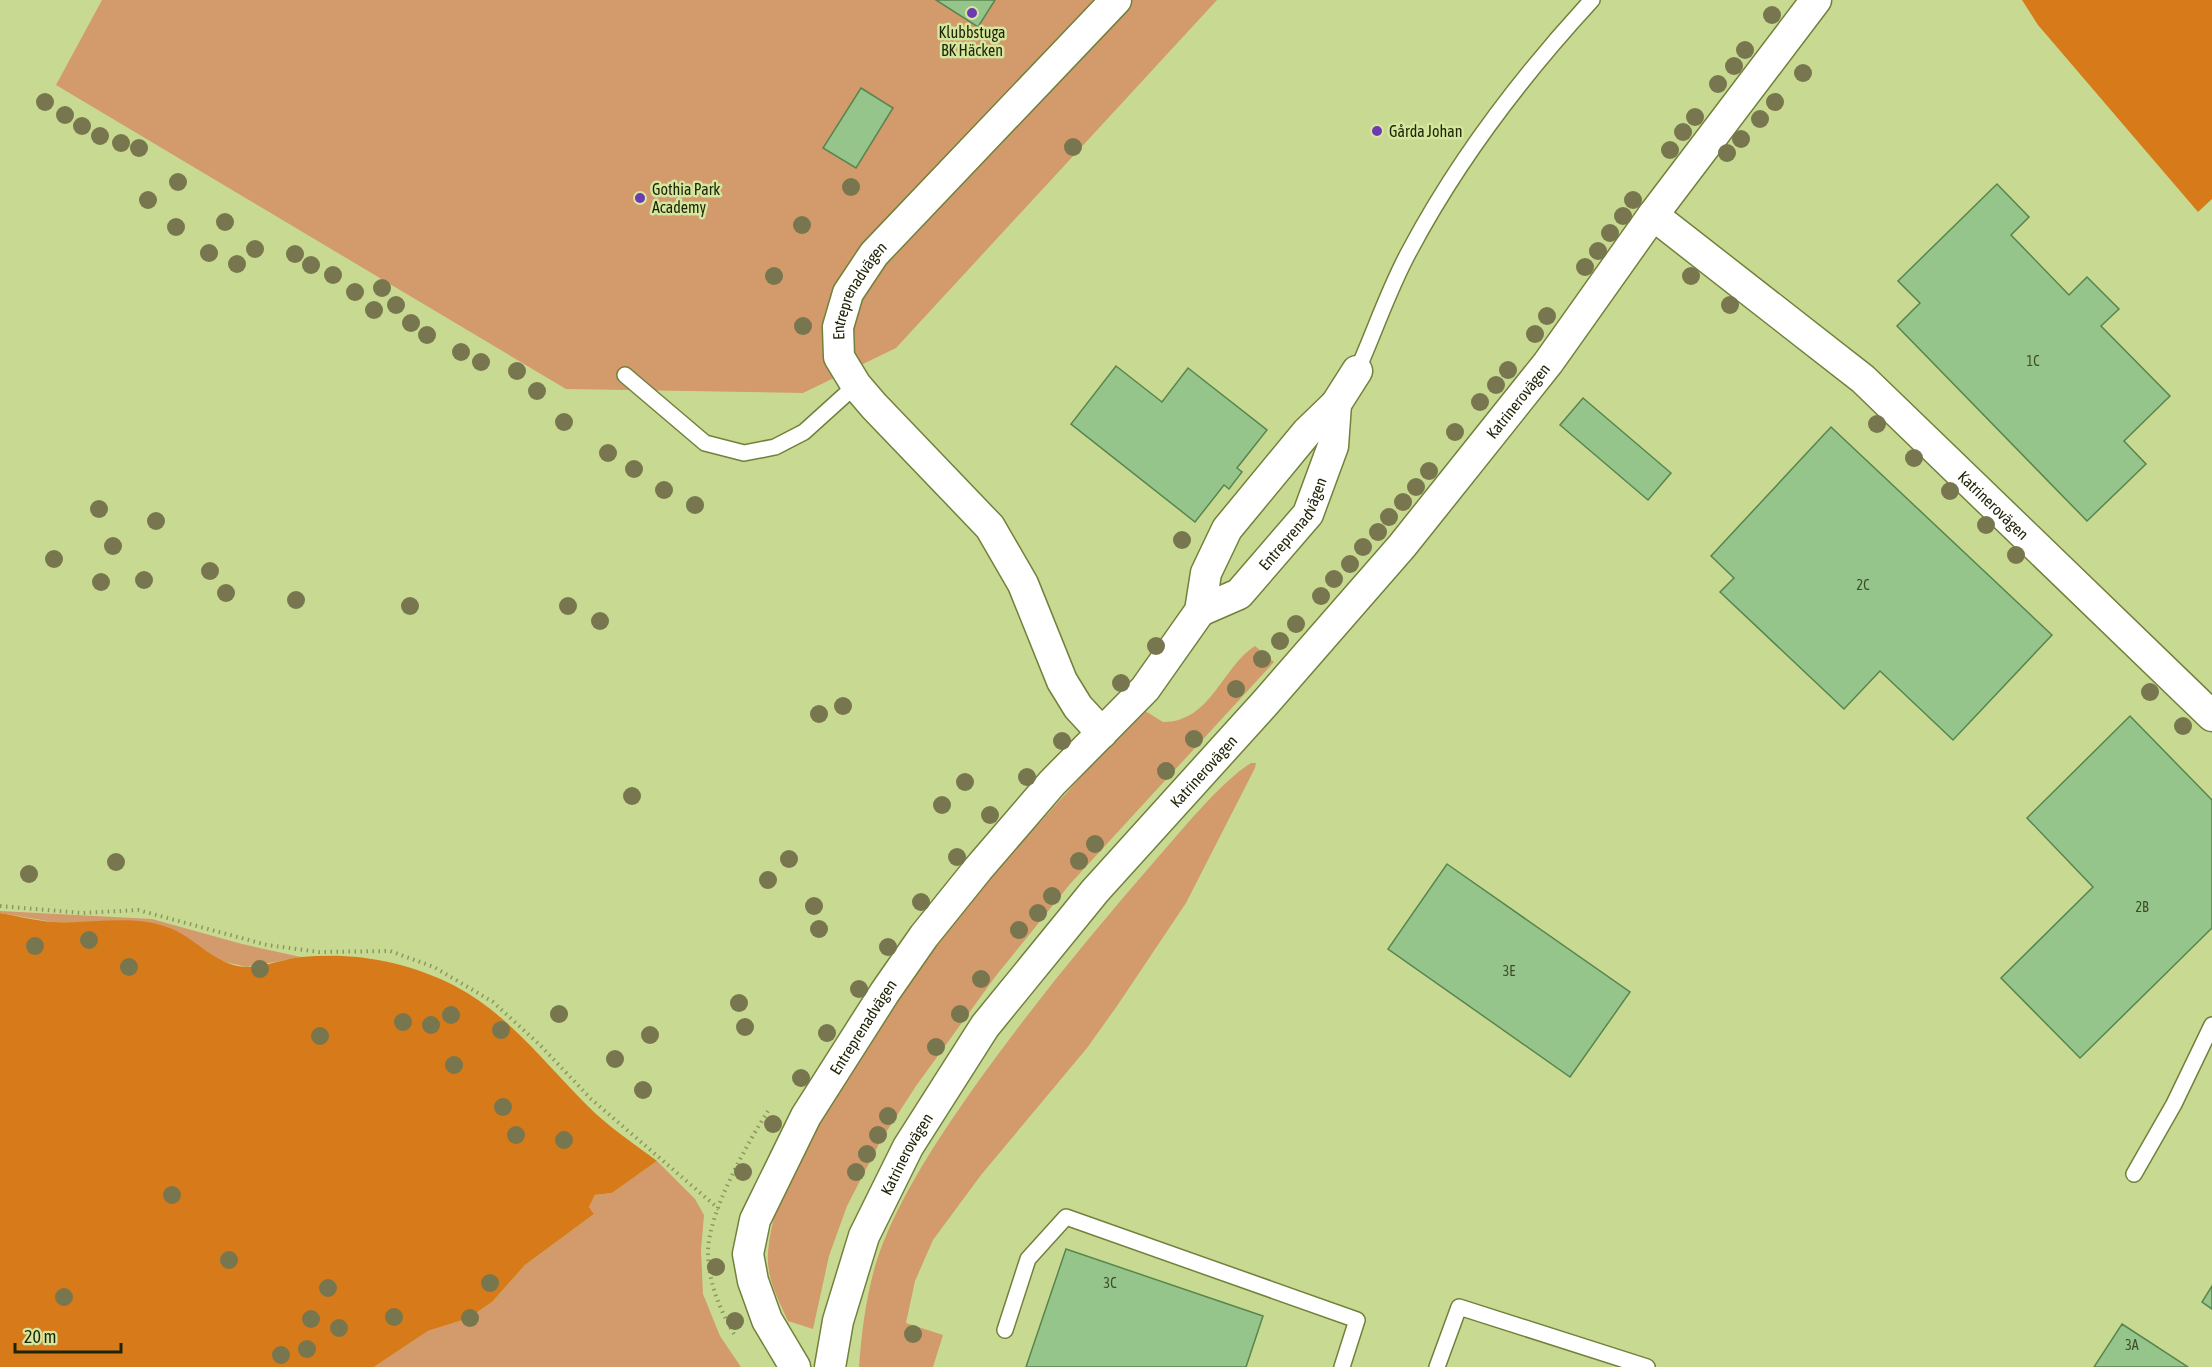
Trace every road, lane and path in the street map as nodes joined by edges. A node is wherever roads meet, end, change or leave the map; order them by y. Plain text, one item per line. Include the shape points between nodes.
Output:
1 (1116, 0) edge
2 (1592, 0) edge
3 (1816, 0) edge
4 (1653, 215) junction
5 (1357, 371) joint
6 (625, 375) dead end
7 (856, 385) junction
8 (1336, 404) junction
9 (1200, 611) junction
10 (2212, 716) edge
11 (1102, 733) junction
12 (0, 906) edge
13 (2212, 1025) edge
14 (2134, 1174) dead end
15 (720, 1209) dead end
16 (1005, 1330) dead end
17 (795, 1367) edge
18 (830, 1367) edge
19 (1342, 1367) edge
20 (1437, 1367) edge
21 (1647, 1367) edge

1 - 7 street, Entreprenadvägen via 868,264 848,293 838,327 839,357
2 - 5 lane via 1547,48 1464,158 1409,252
3 - 4 street, Katrinerovägen
4 - 10 street, Katrinerovägen via 1863,379
4 - 18 street, Katrinerovägen via 1548,363 1402,546 1095,891 985,1026 908,1147 864,1236 838,1321
5 - 8 street, Entreprenadvägen
6 - 7 lane via 705,443 744,453 775,447 804,432
7 - 11 street, Entreprenadvägen via 990,527 1023,584 1062,681 1078,707
8 - 9 street, Entreprenadvägen via 1307,432 1227,529 1206,573
8 - 9 street, Entreprenadvägen via 1334,446 1308,514 1239,594
9 - 11 street, Entreprenadvägen via 1145,689
11 - 17 street, Entreprenadvägen via 1052,783 924,936 845,1051 772,1182 755,1220 748,1254 767,1320
12 - 15 path via 82,912 138,910 267,945 319,952 390,951 434,967 493,1002 591,1099
13 - 14 lane
16 - 19 lane via 1028,1259 1066,1217 1357,1320
20 - 21 lane via 1459,1307

